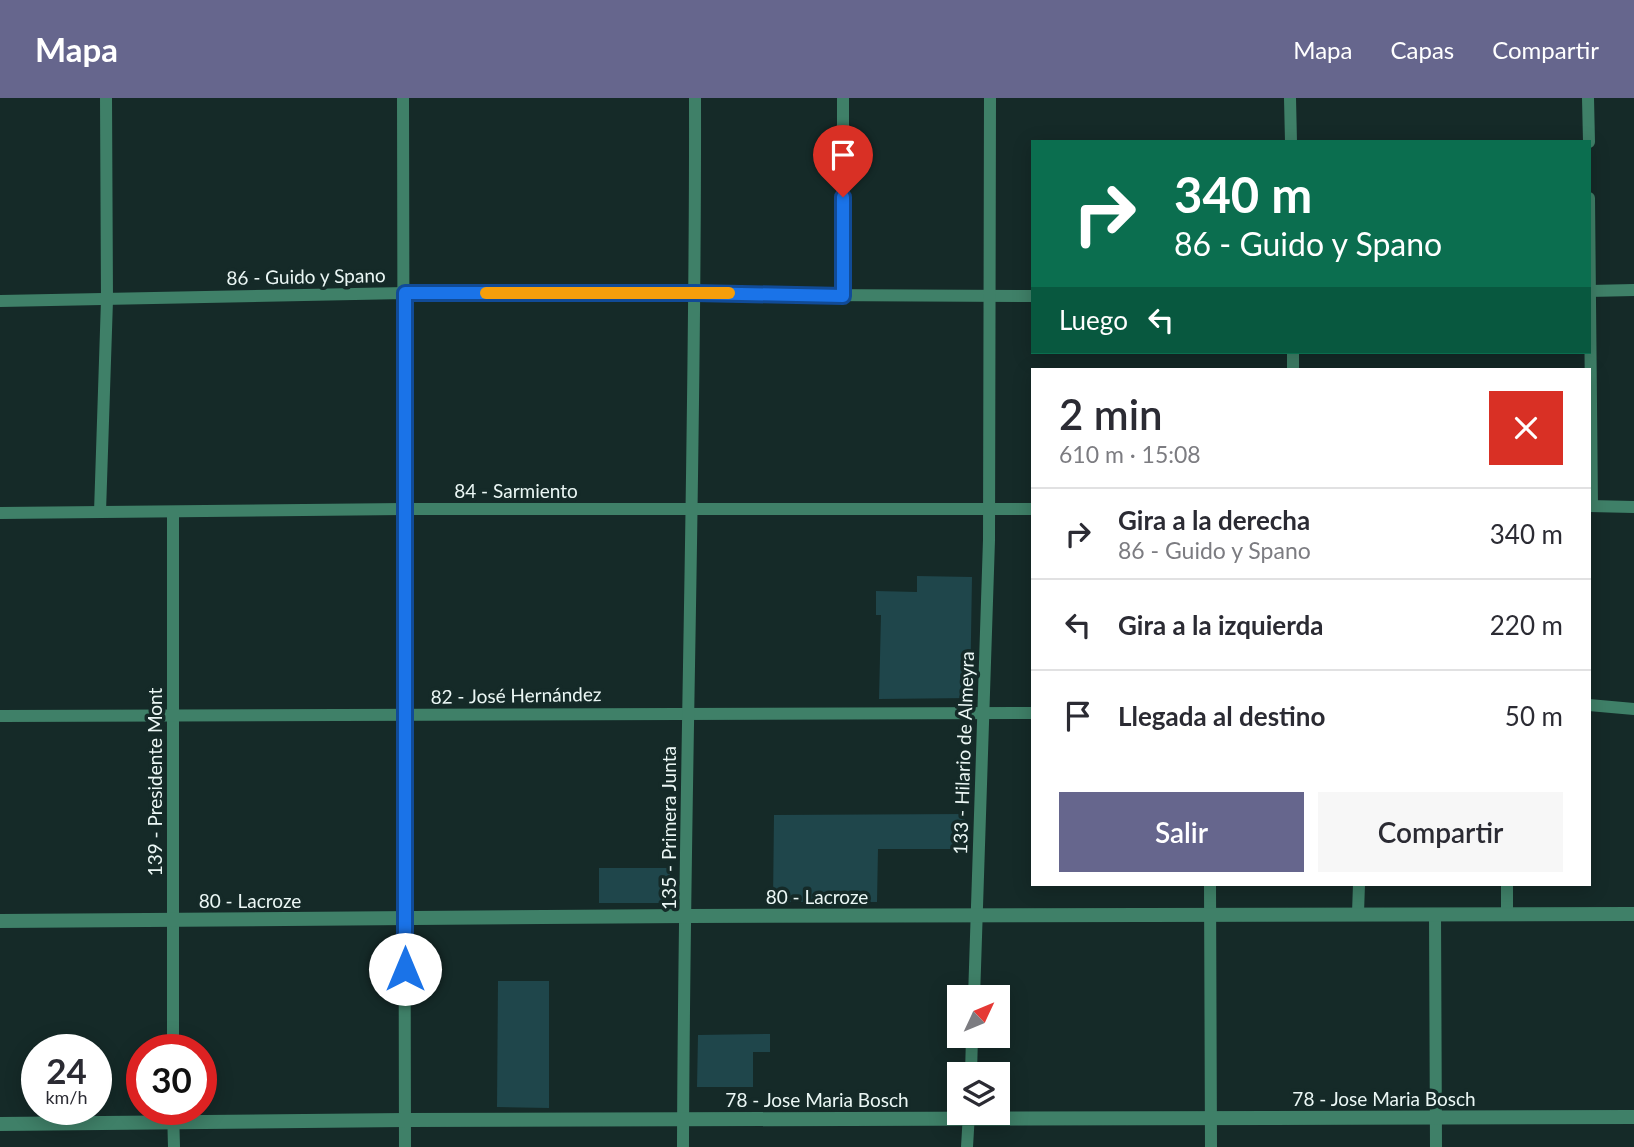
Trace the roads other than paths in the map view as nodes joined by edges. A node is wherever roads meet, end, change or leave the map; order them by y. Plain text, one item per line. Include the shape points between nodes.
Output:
1 (106, 98) edge
2 (402, 98) edge
3 (695, 98) edge
4 (843, 98) edge
5 (990, 98) edge
6 (1290, 98) edge
7 (1588, 98) edge
8 (1291, 140) edge
9 (1589, 140) edge
10 (1591, 290) edge
11 (1634, 290) edge
12 (405, 293) junction
13 (695, 293) junction
14 (843, 296) junction
15 (990, 296) junction
16 (1031, 296) edge
17 (107, 300) junction
18 (0, 301) edge
19 (1591, 506) edge
20 (1634, 507) edge
21 (404, 509) junction
22 (989, 509) junction
23 (1031, 509) edge
24 (691, 510) junction
25 (100, 512) junction
26 (0, 513) edge
27 (173, 513) junction
28 (1591, 705) edge
29 (1634, 709) edge
30 (688, 712) junction
31 (984, 713) junction
32 (1031, 713) edge
33 (173, 715) junction
34 (0, 716) edge
35 (404, 716) junction
36 (1210, 886) edge
37 (1359, 886) edge
38 (1507, 886) edge
39 (1358, 913) junction
40 (1507, 914) junction
41 (1634, 914) edge
42 (1435, 915) junction
43 (687, 916) junction
44 (978, 916) junction
45 (1210, 916) junction
46 (405, 918) junction
47 (173, 920) junction
48 (0, 921) edge
49 (975, 985) edge
50 (173, 1034) edge
51 (947, 1115) edge
52 (1010, 1116) edge
53 (1436, 1117) junction
54 (1634, 1117) edge
55 (217, 1118) edge
56 (1211, 1118) junction
57 (126, 1119) edge
58 (683, 1119) junction
59 (405, 1120) junction
60 (0, 1124) edge
61 (173, 1125) edge
62 (968, 1125) edge
63 (174, 1147) edge
64 (405, 1147) edge
65 (683, 1147) edge
66 (967, 1147) edge
67 (1211, 1147) edge
68 (1436, 1147) edge

1 - 17 street
2 - 12 street
3 - 13 street, 135 - Primera Junta
4 - 14 street
5 - 15 street, 133 - Hilario de Almeyra
6 - 8 street
7 - 9 street
10 - 11 street
12 - 13 street, 86 - Guido y Spano
12 - 17 street, 86 - Guido y Spano
12 - 21 street
13 - 14 street, 86 - Guido y Spano
13 - 24 street, 135 - Primera Junta
14 - 15 street, 86 - Guido y Spano
15 - 16 street, 86 - Guido y Spano
15 - 22 street, 133 - Hilario de Almeyra
17 - 18 street, 86 - Guido y Spano
17 - 25 street
19 - 20 street
21 - 24 street, 84 - Sarmiento
21 - 27 street, 84 - Sarmiento
21 - 35 street
22 - 23 street, 84 - Sarmiento
22 - 24 street, 84 - Sarmiento
22 - 31 street, 133 - Hilario de Almeyra
24 - 30 street, 135 - Primera Junta
25 - 26 street, 84 - Sarmiento
25 - 27 street, 84 - Sarmiento
27 - 33 street, 139 - Presidente Mont
28 - 29 street
30 - 31 street, 82 - José Hernández
30 - 35 street, 82 - José Hernández
30 - 43 street, 135 - Primera Junta
31 - 32 street, 82 - José Hernández
31 - 44 street, 133 - Hilario de Almeyra
33 - 34 street, 82 - José Hernández
33 - 35 street, 82 - José Hernández
33 - 47 street, 139 - Presidente Mont
35 - 46 street
36 - 45 street
37 - 39 street
38 - 40 street
39 - 42 street, 80 - Lacroze
39 - 45 street, 80 - Lacroze
40 - 41 street, 80 - Lacroze
40 - 42 street, 80 - Lacroze
42 - 53 street
43 - 44 street, 80 - Lacroze
43 - 46 street, 80 - Lacroze
43 - 58 street, 135 - Primera Junta
44 - 45 street, 80 - Lacroze
44 - 49 street, 133 - Hilario de Almeyra
45 - 56 street
46 - 47 street, 80 - Lacroze
46 - 59 street
47 - 48 street, 80 - Lacroze
47 - 50 street, 139 - Presidente Mont
51 - 58 street, 78 - Jose Maria Bosch
52 - 56 street, 78 - Jose Maria Bosch
53 - 54 street, 78 - Jose Maria Bosch
53 - 56 street, 78 - Jose Maria Bosch
53 - 68 street
55 - 59 street, 78 - Jose Maria Bosch
56 - 67 street
57 - 60 street, 78 - Jose Maria Bosch
58 - 59 street, 78 - Jose Maria Bosch
58 - 65 street, 135 - Primera Junta
59 - 64 street
61 - 63 street
62 - 66 street

